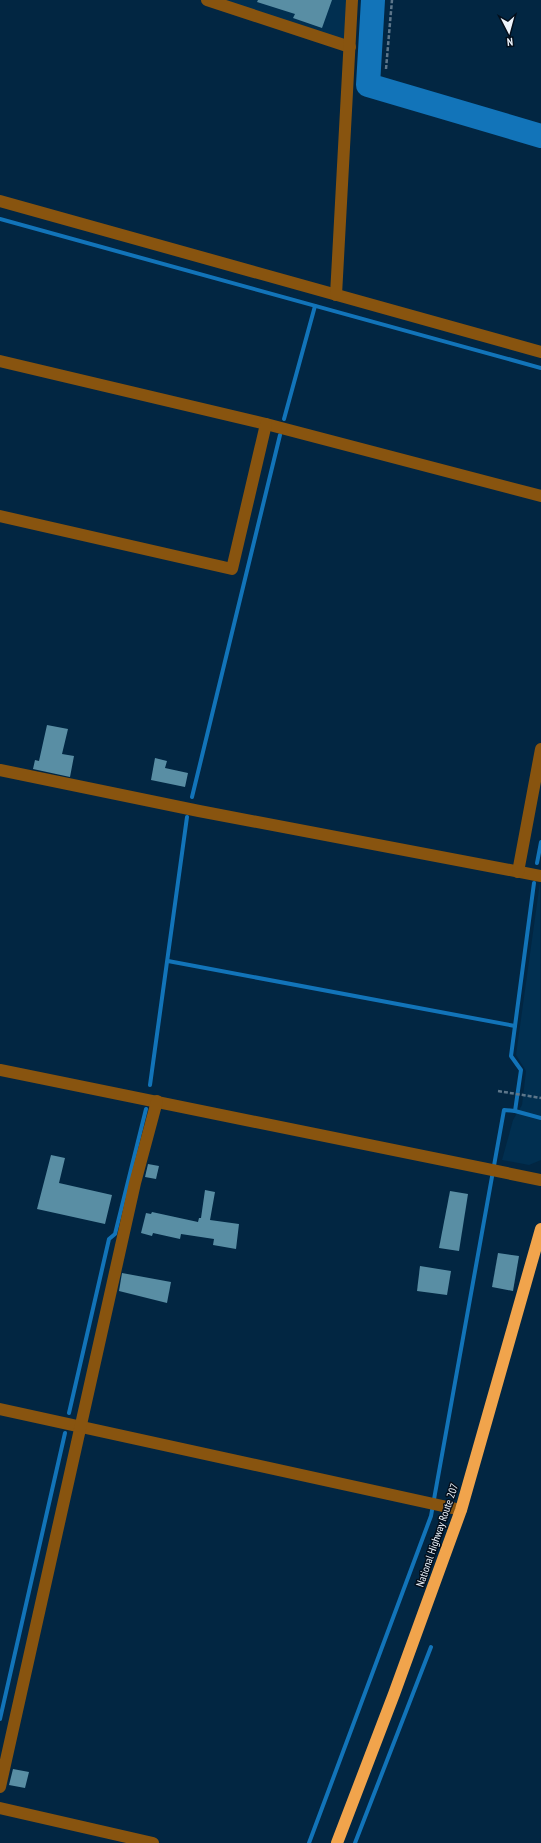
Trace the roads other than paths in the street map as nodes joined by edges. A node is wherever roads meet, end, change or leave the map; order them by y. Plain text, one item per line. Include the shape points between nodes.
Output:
1 (207, 0) edge
2 (352, 0) edge
3 (350, 47) junction
4 (0, 200) edge
5 (336, 295) junction
6 (541, 352) edge
7 (0, 361) edge
8 (266, 424) junction
9 (541, 496) edge
10 (0, 516) edge
11 (541, 749) edge
12 (0, 770) edge
13 (518, 872) junction
14 (541, 876) edge
15 (0, 1070) edge
16 (156, 1101) junction
17 (541, 1180) edge
18 (541, 1229) edge
19 (0, 1409) edge
20 (80, 1427) junction
21 (461, 1510) junction
22 (0, 1787) edge
23 (0, 1808) edge
24 (153, 1843) edge
25 (337, 1843) edge

1 - 3 street
2 - 3 street
3 - 5 street
4 - 5 street
5 - 6 street
7 - 8 street
8 - 9 street
8 - 10 street via 232,570
11 - 13 street
12 - 13 street
13 - 14 street
15 - 16 street
16 - 17 street
16 - 20 street
18 - 21 highway, National Highway Route 207
19 - 20 street
20 - 21 street
20 - 22 street
21 - 25 highway, National Highway Route 207
23 - 24 street

